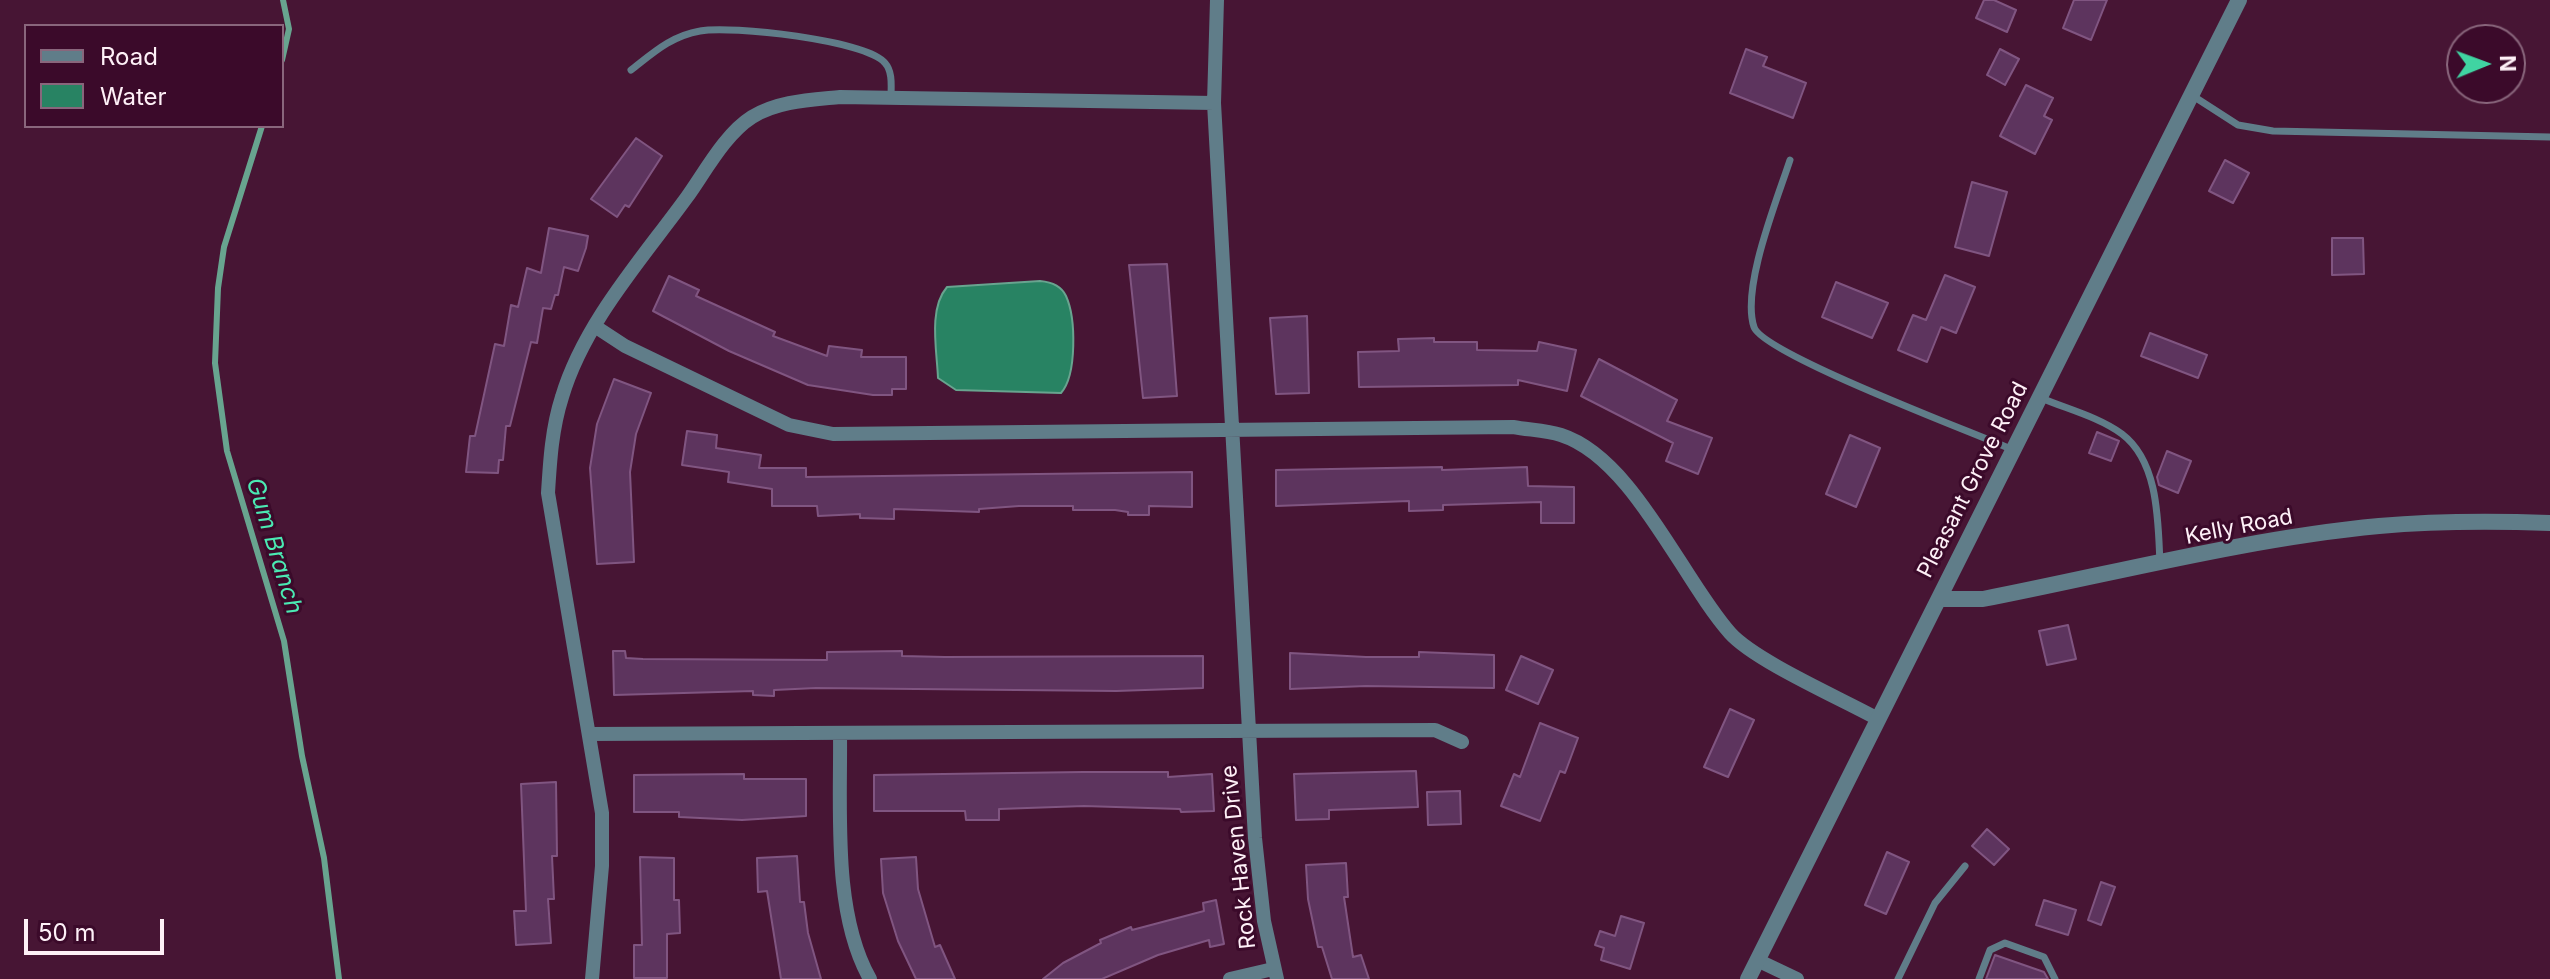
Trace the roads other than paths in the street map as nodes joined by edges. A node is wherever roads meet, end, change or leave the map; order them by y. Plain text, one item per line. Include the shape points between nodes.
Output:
1 (1217, 0) edge
2 (2239, 0) edge
3 (631, 70) dead end
4 (2191, 95) junction
5 (891, 98) junction
6 (1214, 103) junction
7 (2550, 137) edge
8 (1790, 160) dead end
9 (596, 327) junction
10 (2039, 397) junction
11 (1232, 430) junction
12 (2013, 450) junction
13 (2550, 523) edge
14 (2160, 565) junction
15 (1939, 599) junction
16 (1878, 719) junction
17 (1250, 731) junction
18 (840, 733) junction
19 (590, 734) junction
20 (1462, 742) dead end
21 (1965, 866) dead end
22 (1757, 960) junction
23 (1275, 974) edge
24 (592, 979) edge
25 (870, 979) edge
26 (1230, 979) edge
27 (1748, 979) edge
28 (1797, 979) edge
29 (1898, 979) edge
30 (1979, 979) edge
31 (2055, 979) edge

1 - 6 street, Rock Haven Drive
2 - 4 street, Pleasant Grove Road
3 - 5 lane via 681,36 718,29 751,31 867,50 891,72
4 - 7 lane via 2238,125 2273,131
4 - 10 street, Pleasant Grove Road
5 - 6 street
5 - 9 street via 788,103 750,118 720,150
6 - 11 street, Rock Haven Drive
8 - 12 lane via 1761,249 1752,299 1754,328 1767,344
9 - 11 street via 789,425 833,434
9 - 19 street via 562,396 548,493
10 - 12 street, Pleasant Grove Road
10 - 14 lane via 2123,435 2139,456 2157,510
11 - 16 street via 1513,427 1563,435 1606,463 1731,634
11 - 17 street, Rock Haven Drive
12 - 15 street, Pleasant Grove Road
13 - 14 street, Kelly Road via 2378,526
14 - 15 street, Kelly Road via 1983,599
15 - 16 street, Pleasant Grove Road
16 - 22 street, Pleasant Grove Road
17 - 18 street
17 - 20 street via 1435,730
17 - 23 street, Rock Haven Drive via 1255,838
18 - 19 street
18 - 25 street via 843,885 850,924
19 - 24 street via 602,813
21 - 29 lane via 1935,903
22 - 27 street, Pleasant Grove Road
22 - 28 street
23 - 26 street
30 - 31 lane via 1990,950 2005,943 2044,957

